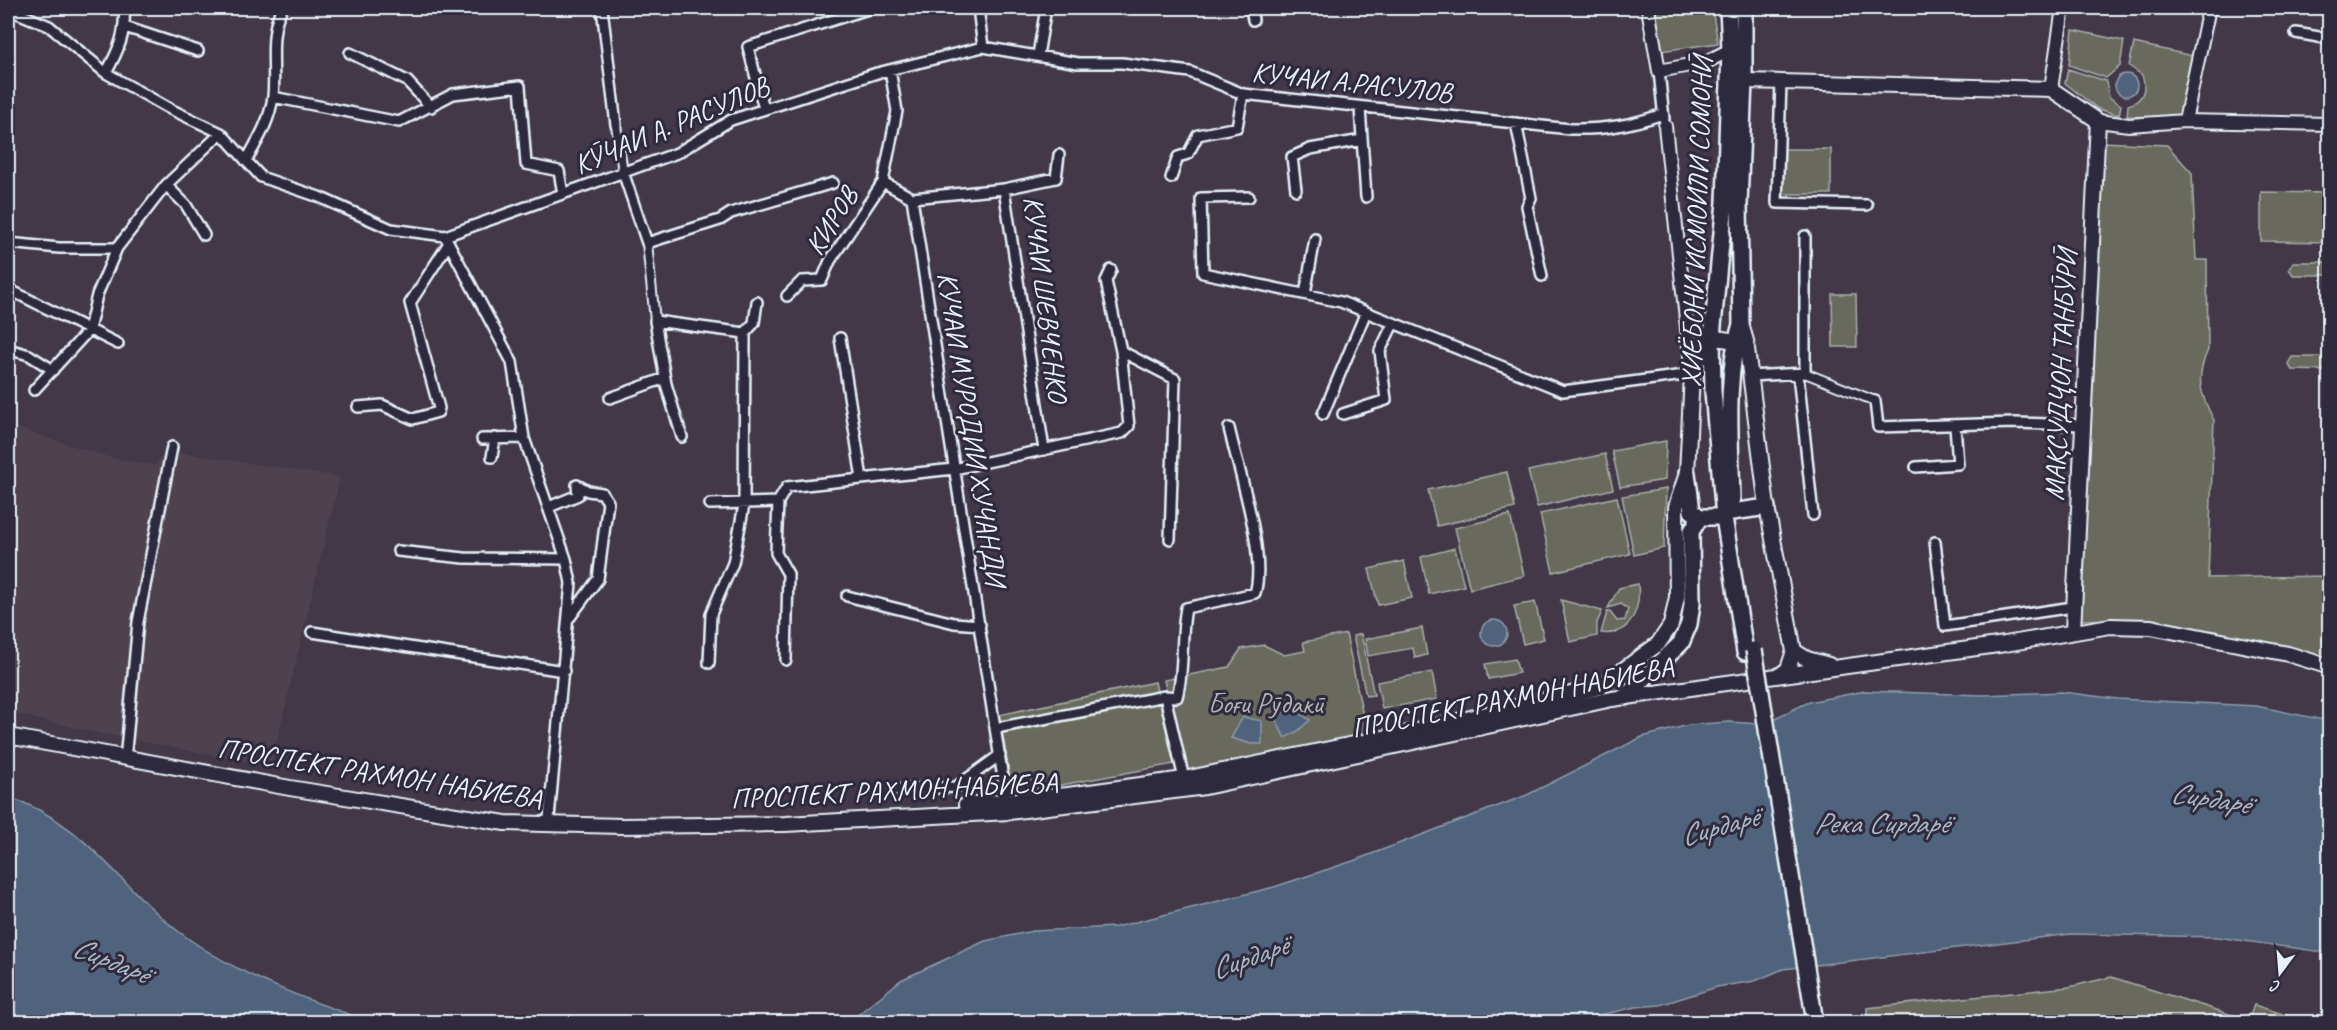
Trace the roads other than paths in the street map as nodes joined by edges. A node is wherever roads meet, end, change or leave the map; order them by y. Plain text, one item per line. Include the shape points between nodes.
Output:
1 (124, 8) edge
2 (282, 8) edge
3 (602, 8) edge
4 (871, 8) edge
5 (978, 8) edge
6 (1046, 8) edge
7 (1251, 8) edge
8 (1648, 8) edge
9 (1728, 8) edge
10 (1744, 8) edge
11 (2063, 8) edge
12 (2209, 8) edge
13 (8, 9) edge
14 (1253, 20) dead end
15 (125, 27) junction
16 (2296, 33) dead end
17 (2330, 39) edge
18 (983, 47) junction
19 (1730, 50) junction
20 (198, 51) dead end
21 (350, 52) dead end
22 (1038, 55) junction
23 (890, 70) junction
24 (1659, 70) junction
25 (106, 72) junction
26 (1744, 81) junction
27 (1781, 82) junction
28 (2051, 89) junction
29 (1243, 94) junction
30 (273, 97) junction
31 (431, 107) junction
32 (1360, 108) junction
33 (764, 109) junction
34 (1664, 120) junction
35 (2098, 121) junction
36 (2185, 121) junction
37 (1516, 123) junction
38 (2330, 124) edge
39 (616, 125) joint
40 (221, 133) junction
41 (1362, 140) junction
42 (1059, 155) dead end
43 (246, 161) junction
44 (623, 172) junction
45 (1171, 178) dead end
46 (883, 182) junction
47 (833, 183) dead end
48 (166, 185) junction
49 (1005, 189) junction
50 (1296, 190) dead end
51 (563, 194) junction
52 (1250, 197) dead end
53 (1366, 197) dead end
54 (912, 198) junction
55 (1867, 205) dead end
56 (204, 235) dead end
57 (1805, 236) dead end
58 (447, 239) junction
59 (1315, 239) dead end
60 (8, 243) edge
61 (647, 243) junction
62 (117, 248) junction
63 (1111, 270) dead end
64 (1542, 276) dead end
65 (8, 289) edge
66 (1305, 294) junction
67 (787, 296) dead end
68 (757, 302) dead end
69 (1366, 312) junction
70 (655, 321) junction
71 (1393, 324) junction
72 (1741, 324) junction
73 (89, 330) junction
74 (745, 333) junction
75 (1712, 336) junction
76 (840, 338) dead end
77 (1736, 341) junction
78 (118, 344) dead end
79 (8, 348) edge
80 (1121, 351) junction
81 (53, 370) junction
82 (1692, 374) junction
83 (1802, 374) junction
84 (1749, 376) junction
85 (665, 378) junction
86 (34, 390) dead end
87 (609, 398) dead end
88 (1875, 400) joint
89 (358, 407) dead end
90 (1323, 414) dead end
91 (1343, 414) dead end
92 (2082, 425) junction
93 (1955, 426) junction
94 (1229, 428) dead end
95 (682, 437) dead end
96 (495, 438) junction
97 (524, 438) junction
98 (482, 439) dead end
99 (172, 447) dead end
100 (1044, 450) junction
101 (492, 457) dead end
102 (1916, 467) dead end
103 (954, 469) junction
104 (1687, 473) junction
105 (862, 479) junction
106 (778, 502) junction
107 (710, 504) dead end
108 (744, 505) junction
109 (549, 507) junction
110 (1767, 507) junction
111 (1728, 515) junction
112 (1813, 515) dead end
113 (1700, 517) junction
114 (1170, 539) dead end
115 (1935, 542) dead end
116 (398, 551) dead end
117 (566, 559) junction
118 (847, 596) dead end
119 (2073, 607) junction
120 (569, 618) junction
121 (981, 625) junction
122 (312, 632) dead end
123 (2073, 632) junction
124 (1750, 651) junction
125 (1794, 651) junction
126 (786, 660) dead end
127 (709, 663) dead end
128 (1838, 666) junction
129 (2330, 667) edge
130 (564, 671) junction
131 (1618, 673) junction
132 (1780, 675) junction
133 (1166, 696) junction
134 (1625, 697) junction
135 (8, 728) edge
136 (996, 728) junction
137 (8, 736) edge
138 (126, 750) junction
139 (1000, 755) junction
140 (1184, 779) junction
141 (896, 790) dead end
142 (1008, 807) junction
143 (549, 818) junction
144 (1806, 1023) edge
145 (1815, 1023) edge

1 - 15 street
2 - 30 street via 275,20
3 - 39 street
4 - 33 street via 748,47
5 - 18 street
6 - 22 street
7 - 14 street
8 - 24 street
9 - 19 main road, ХИЁБОНИ ИСМОИЛИ СОМОНӢ
10 - 26 main road
11 - 28 street
12 - 36 street
13 - 25 street via 49,26
15 - 20 street
15 - 25 street via 119,49
16 - 17 street
18 - 22 street, КӮЧАИ А. РАСУЛОВ
18 - 23 street, КӮЧАИ А. РАСУЛОВ
19 - 24 street via 1706,62
19 - 75 main road, ХИЁБОНИ ИСМОИЛИ СОМОНӢ via 1725,202
21 - 31 street via 407,81
22 - 29 street, КУЧАИ А.РАСУЛОВ via 1078,63 1122,63 1190,72
23 - 33 street, КӮЧАИ А. РАСУЛОВ
23 - 46 street via 897,111
24 - 34 street
25 - 40 street
26 - 27 main road
26 - 72 main road via 1739,204
27 - 28 main road
27 - 55 street via 1777,203
28 - 35 main road
29 - 32 street, КУЧАИ А.РАСУЛОВ
29 - 45 street via 1237,127 1198,135 1188,154 1178,157
30 - 31 street via 399,122
30 - 43 street via 267,125
31 - 51 street via 453,94 520,86 526,164 559,171
32 - 37 street, КУЧАИ А.РАСУЛОВ
32 - 41 street
33 - 44 street, КӮЧАИ А. РАСУЛОВ via 731,120 677,153
34 - 37 street, КУЧАИ А.РАСУЛОВ via 1598,130
34 - 82 street
35 - 36 street via 2129,125
35 - 92 main road, МАҚСУДҶОН ТАНБӮРӢ
36 - 38 street
37 - 64 street via 1531,198 1527,206
39 - 44 street
40 - 43 street
40 - 48 street
41 - 50 street via 1310,148 1292,157
41 - 53 street
42 - 49 street, КУЧАИ ШЕВЧЕНКО via 1056,178
43 - 58 street, КӮЧАИ А. РАСУЛОВ via 261,177 391,229
44 - 51 street, КӮЧАИ А. РАСУЛОВ
44 - 61 street
46 - 54 street
46 - 67 street, КИРОВ via 830,261 822,280 801,280
47 - 61 street
48 - 56 street via 186,205
48 - 62 street
49 - 54 street
49 - 100 street, КУЧАИ ШЕВЧЕНКО
51 - 58 street, КӮЧАИ А. РАСУЛОВ
52 - 66 street via 1201,198 1203,273
54 - 103 street, КУЧАИ МУРОДИИ ХУЧАНДИ
57 - 83 street
58 - 89 street via 410,303 438,412 415,420 382,405
58 - 97 street via 512,362
59 - 66 street
60 - 62 street
61 - 70 street
62 - 73 street
63 - 80 street via 1106,281
65 - 73 street
66 - 69 street
68 - 74 street via 754,323
69 - 71 street
69 - 90 street
70 - 74 street
70 - 85 street
71 - 82 street via 1563,391
71 - 91 street via 1380,351 1386,400
72 - 77 main road
72 - 84 main road
73 - 78 street
73 - 81 street
74 - 108 street
75 - 77 main road
75 - 82 main road, ПРОСПЕКТ РАХМОН НАБИЕВА via 1706,340
75 - 111 main road, ХИЁБОНИ ИСМОИЛИ СОМОНӢ via 1713,391
76 - 105 street
77 - 111 main road
79 - 81 street
80 - 100 street via 1129,426 1122,433
80 - 114 street via 1175,379
81 - 86 street
82 - 104 main road, ПРОСПЕКТ РАХМОН НАБИЕВА
83 - 84 street
83 - 88 street
83 - 112 street
84 - 110 main road
85 - 87 street
85 - 95 street
88 - 93 street via 1878,427
92 - 93 street
92 - 119 main road, МАҚСУДҶОН ТАНБӮРӢ
93 - 102 street via 1958,464
94 - 133 street via 1251,520 1258,585 1255,593 1186,608 1181,683 1177,697
96 - 97 street
96 - 98 street
96 - 101 street
97 - 109 street
99 - 138 street via 138,622
100 - 103 street
103 - 105 street
103 - 121 street, КУЧАИ МУРОДИИ ХУЧАНДИ
104 - 113 main road via 1690,507
104 - 131 main road, ПРОСПЕКТ РАХМОН НАБИЕВА via 1676,507 1677,597 1671,625 1658,644
105 - 106 street via 787,487
106 - 108 street
106 - 126 street via 776,553 788,574
107 - 108 street
108 - 127 street via 733,563 711,614
109 - 117 street
109 - 120 street via 578,495 577,485 602,493 608,502 598,579
110 - 111 main road
110 - 125 main road
111 - 113 main road
111 - 124 main road
113 - 134 main road via 1691,532 1689,624 1681,643
115 - 119 street via 1945,626
116 - 117 street via 464,558
117 - 120 street via 571,583
118 - 121 street via 954,623
119 - 123 main road, МАҚСУДҶОН ТАНБӮРӢ
120 - 130 street
121 - 136 street, КУЧАИ МУРОДИИ ХУЧАНДИ
122 - 130 street
123 - 128 main road, ПРОСПЕКТ РАХМОН НАБИЕВА
123 - 129 main road, ПРОСПЕКТ РАХМОН НАБИЕВА via 2110,626 2151,627 2288,654
124 - 144 main road
124 - 145 main road, bridge
125 - 128 main road via 1807,659
125 - 132 main road via 1788,669
128 - 132 main road, ПРОСПЕКТ РАХМОН НАБИЕВА
130 - 143 street
131 - 134 main road
131 - 140 main road, ПРОСПЕКТ РАХМОН НАБИЕВА via 1600,687 1412,732
132 - 134 main road, ПРОСПЕКТ РАХМОН НАБИЕВА
133 - 136 street
133 - 140 street
134 - 142 main road, ПРОСПЕКТ РАХМОН НАБИЕВА via 1205,787
135 - 138 main road, ПРОСПЕКТ РАХМОН НАБИЕВА
136 - 139 street, КУЧАИ МУРОДИИ ХУЧАНДИ
137 - 142 main road, ПРОСПЕКТ РАХМОН НАБИЕВА via 505,823 710,825
138 - 143 main road, ПРОСПЕКТ РАХМОН НАБИЕВА via 452,810
139 - 141 street via 956,787
139 - 142 street, КУЧАИ МУРОДИИ ХУЧАНДИ
140 - 142 main road, ПРОСПЕКТ РАХМОН НАБИЕВА
142 - 143 main road, ПРОСПЕКТ РАХМОН НАБИЕВА via 764,818

